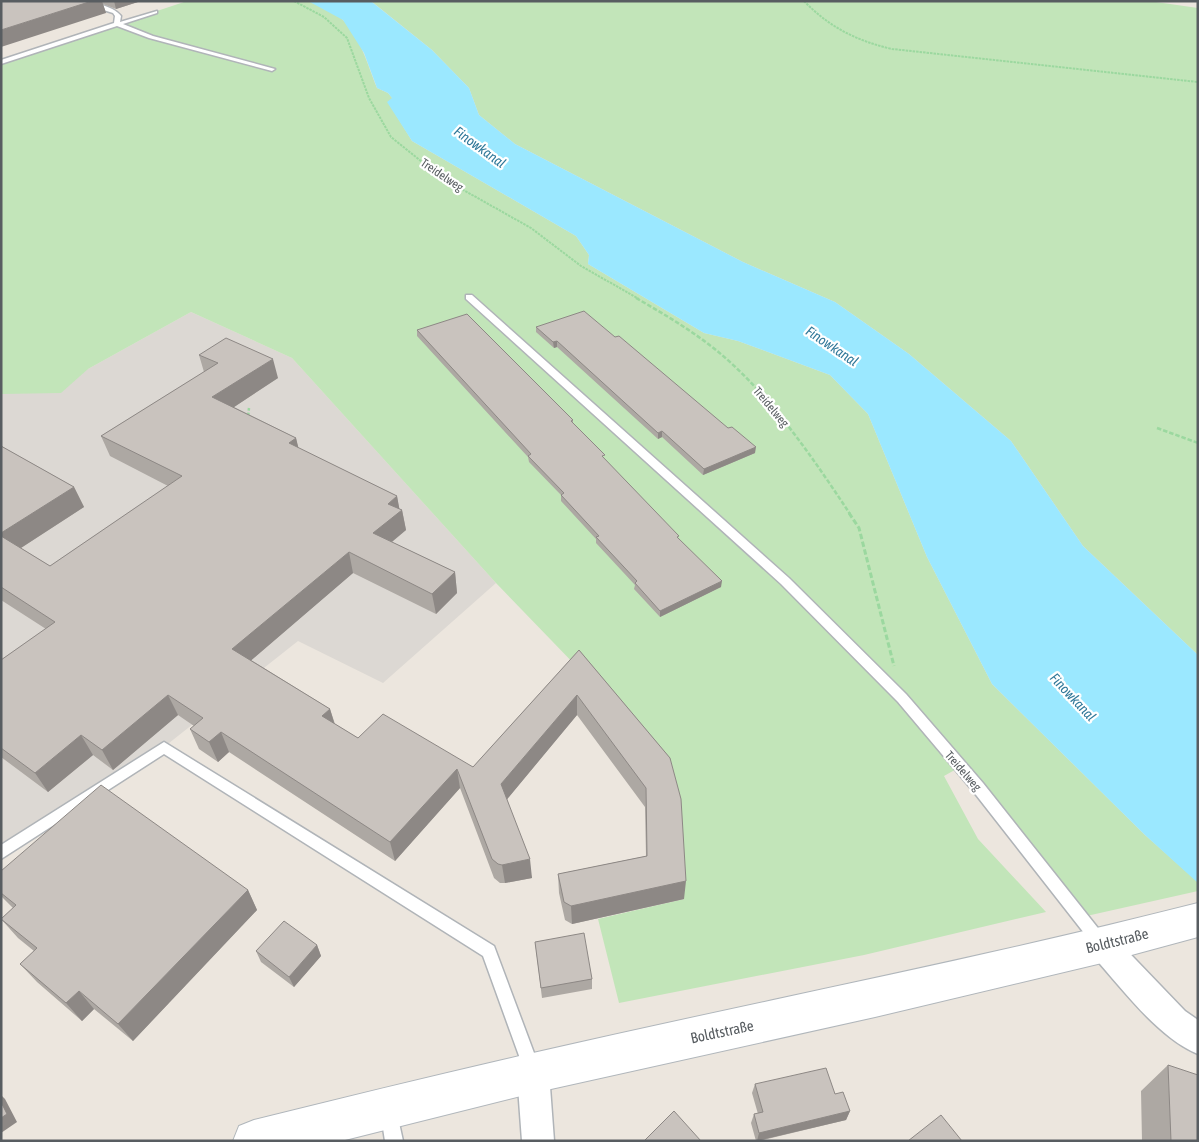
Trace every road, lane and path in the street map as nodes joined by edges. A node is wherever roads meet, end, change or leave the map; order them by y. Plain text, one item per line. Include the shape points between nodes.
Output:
1 (77, 1) edge
2 (294, 1) edge
3 (804, 1) edge
4 (155, 12) dead end
5 (117, 24) junction
6 (1, 62) edge
7 (272, 69) dead end
8 (1198, 82) edge
9 (469, 297) dead end
10 (249, 408) dead end
11 (248, 423) edge
12 (1157, 428) dead end
13 (1198, 443) edge
14 (902, 698) junction
15 (1, 853) edge
16 (1194, 921) edge
17 (1102, 945) junction
18 (1198, 1038) edge
19 (533, 1073) junction
20 (391, 1124) edge
21 (254, 1141) edge
22 (538, 1141) edge

1 - 5 lane via 115,12
2 - 14 path, Treidelweg via 324,17 347,38 369,98 391,137 442,178 531,228 580,266 673,319 718,352 759,392 811,455 859,528
3 - 8 path via 837,29 864,41 909,51
4 - 5 lane
5 - 6 lane
5 - 7 lane via 151,37
9 - 14 lane via 786,581
10 - 11 path
12 - 13 path
14 - 17 lane, Treidelweg via 978,787
15 - 19 lane via 164,747 489,952
16 - 17 main road, Boldtstraße
17 - 18 street via 1174,1022
17 - 19 main road, Boldtstraße
19 - 20 main road, Boldtstraße
19 - 22 street
20 - 21 main road, Boldtstraße

